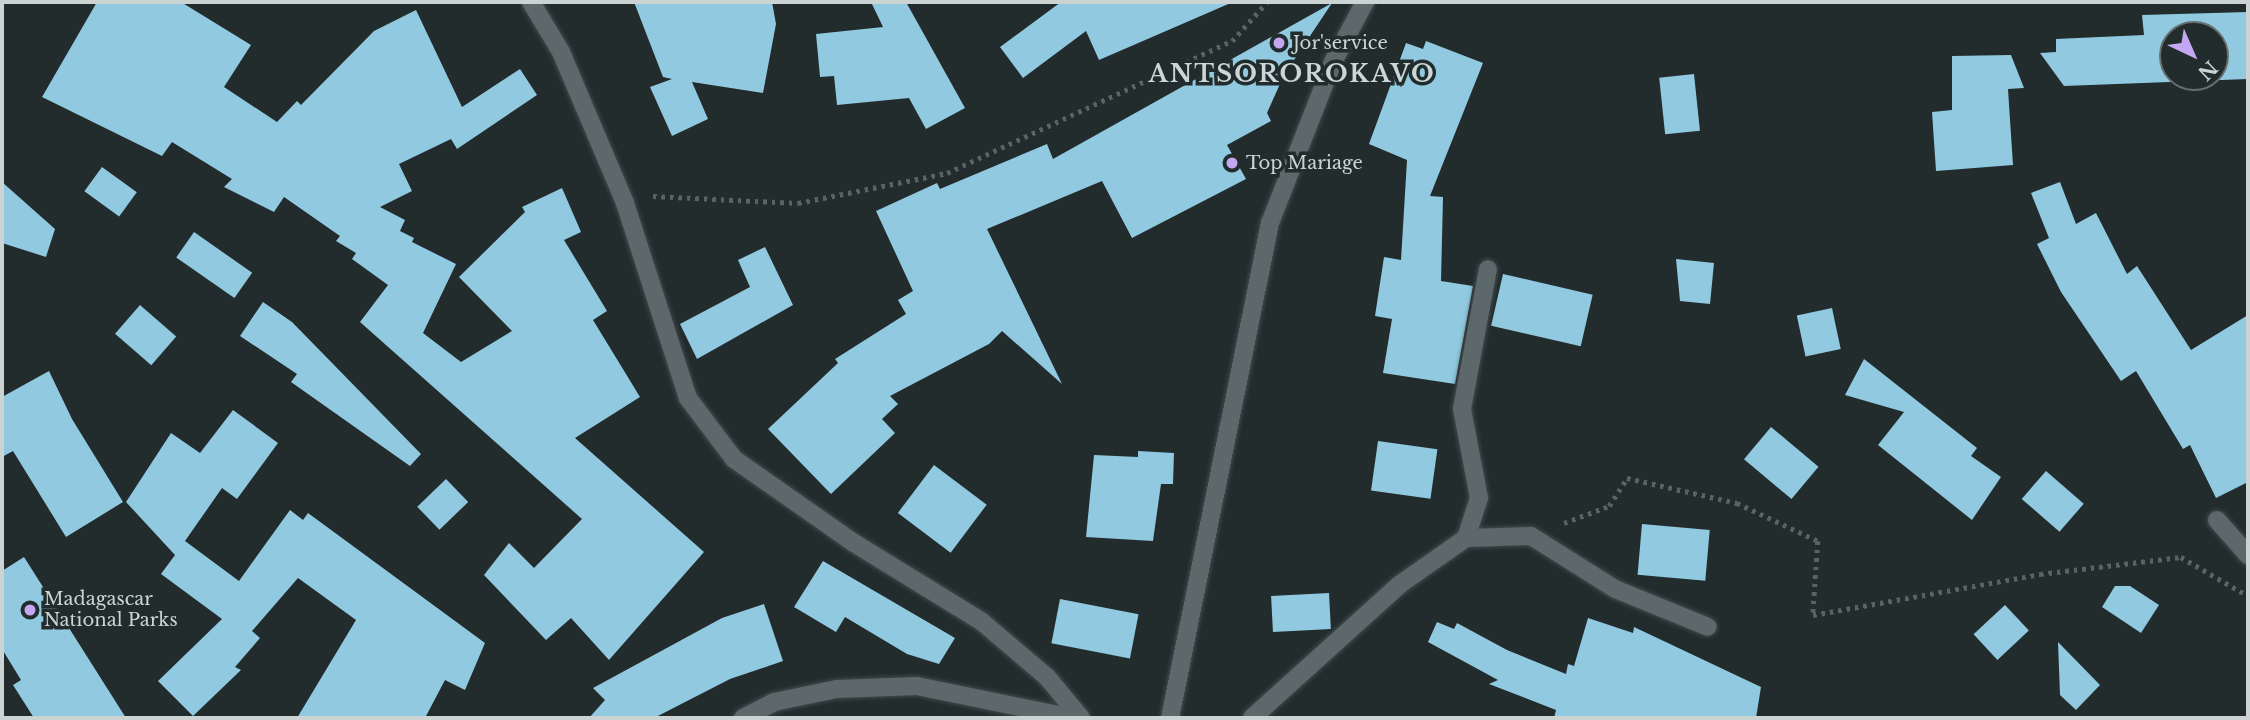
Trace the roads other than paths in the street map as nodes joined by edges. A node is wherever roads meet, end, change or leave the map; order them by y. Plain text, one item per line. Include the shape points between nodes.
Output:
1 (531, 2) edge
2 (1365, 2) edge
3 (1488, 269) dead end
4 (2217, 520) dead end
5 (1466, 538) junction
6 (2248, 555) edge
7 (1708, 627) dead end
8 (743, 718) edge
9 (1073, 718) edge
10 (1080, 718) edge
11 (1170, 718) edge
12 (1252, 718) edge

1 - 10 street via 561,52 625,203 688,398 734,459 853,543 981,621 1047,677
2 - 11 street via 1334,60 1270,223
3 - 5 street via 1462,409 1479,498
4 - 6 street
5 - 7 street via 1531,536 1615,589
5 - 12 street via 1399,585
8 - 9 street via 774,702 837,689 917,686

